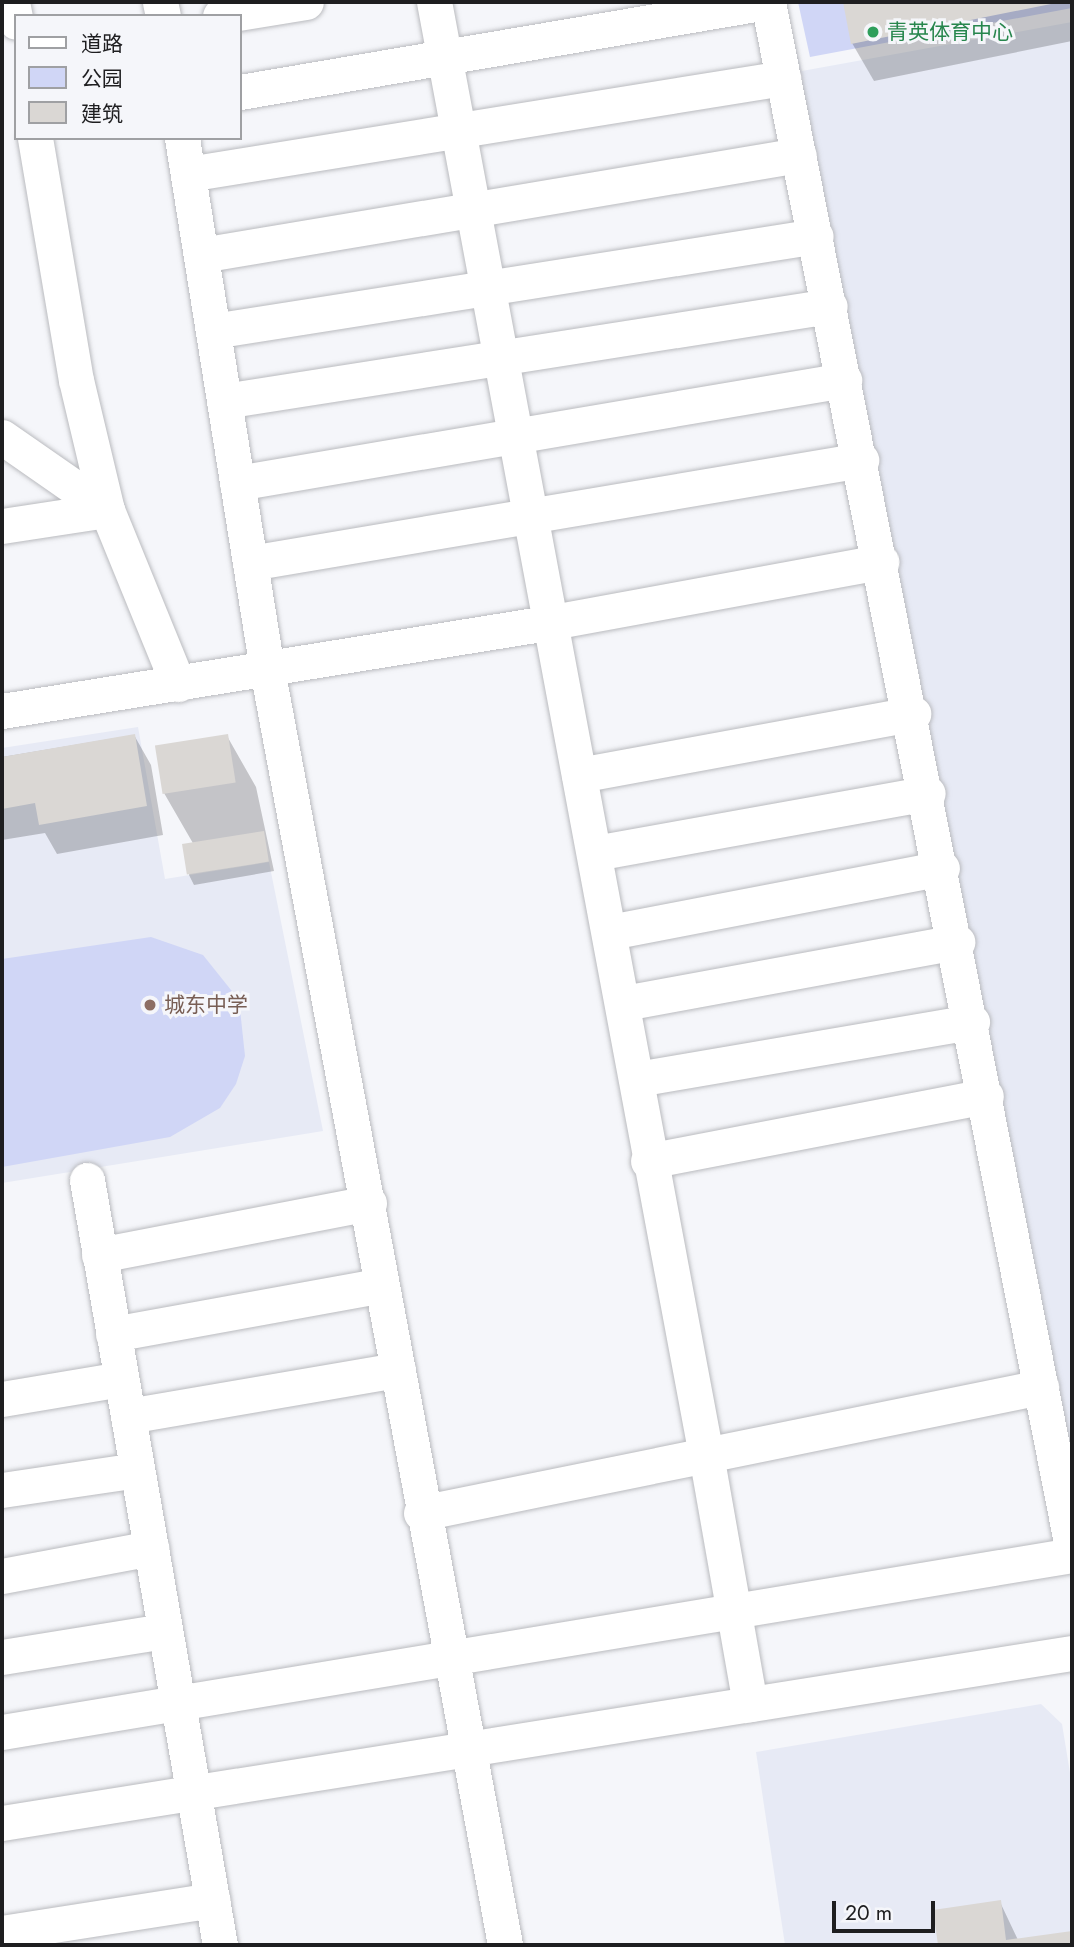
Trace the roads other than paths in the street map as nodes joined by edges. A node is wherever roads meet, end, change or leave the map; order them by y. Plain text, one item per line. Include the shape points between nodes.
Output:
1 (306, 2) edge
2 (434, 2) edge
3 (767, 2) edge
4 (232, 14) edge
5 (444, 57) junction
6 (783, 78) junction
7 (242, 92) edge
8 (457, 130) junction
9 (35, 140) edge
10 (182, 140) edge
11 (799, 155) junction
12 (188, 174) junction
13 (471, 210) junction
14 (816, 236) junction
15 (201, 255) junction
16 (486, 288) junction
17 (830, 306) junction
18 (213, 331) junction
19 (499, 358) junction
20 (845, 380) junction
21 (224, 401) junction
22 (513, 436) junction
23 (2, 437) edge
24 (861, 460) junction
25 (237, 483) junction
26 (107, 510) junction
27 (528, 516) junction
28 (2, 526) edge
29 (250, 562) junction
30 (881, 562) junction
31 (547, 623) junction
32 (267, 669) junction
33 (178, 684) junction
34 (2, 711) edge
35 (913, 714) junction
36 (579, 775) junction
37 (928, 793) junction
38 (595, 853) junction
39 (942, 868) junction
40 (610, 932) junction
41 (957, 942) junction
42 (624, 1003) junction
43 (972, 1022) junction
44 (637, 1079) junction
45 (986, 1096) junction
46 (648, 1161) junction
47 (87, 1180) dead end
48 (369, 1203) junction
49 (99, 1255) junction
50 (382, 1285) junction
51 (113, 1334) junction
52 (398, 1370) junction
53 (121, 1379) junction
54 (1041, 1387) junction
55 (2, 1399) edge
56 (128, 1416) junction
57 (706, 1455) junction
58 (137, 1470) junction
59 (2, 1490) edge
60 (421, 1513) junction
61 (1072, 1547) edge
62 (150, 1548) junction
63 (1072, 1555) edge
64 (2, 1576) edge
65 (735, 1612) junction
66 (165, 1631) junction
67 (1072, 1653) edge
68 (2, 1657) edge
69 (455, 1659) junction
70 (750, 1703) junction
71 (178, 1704) junction
72 (2, 1732) edge
73 (470, 1748) junction
74 (193, 1793) junction
75 (2, 1823) edge
76 (212, 1900) junction
77 (2, 1933) edge
78 (220, 1945) edge
79 (505, 1945) edge

1 - 4 street
2 - 5 street
3 - 5 street
3 - 6 street
5 - 7 street
5 - 8 street
6 - 8 street
6 - 11 street
8 - 12 street
8 - 13 street
9 - 26 street via 76,380
10 - 12 street
11 - 13 street
11 - 14 street
12 - 15 street
13 - 15 street
13 - 16 street
14 - 16 street
14 - 17 street
15 - 18 street
16 - 18 street
16 - 19 street
17 - 19 street
17 - 20 street
18 - 21 street
19 - 21 street
19 - 22 street
20 - 22 street
20 - 24 street
21 - 25 street
22 - 25 street
22 - 27 street
23 - 26 street
24 - 27 street
24 - 30 street
25 - 29 street
26 - 28 street
26 - 33 street
27 - 29 street
27 - 31 street
29 - 32 street
30 - 31 street
30 - 35 street
31 - 32 street
31 - 36 street
32 - 33 street
32 - 48 street
33 - 34 street
35 - 36 street
35 - 37 street
36 - 38 street
37 - 38 street
37 - 39 street
38 - 40 street
39 - 40 street
39 - 41 street
40 - 42 street
41 - 42 street
41 - 43 street
42 - 44 street
43 - 44 street
43 - 45 street
44 - 46 street
45 - 46 street
45 - 54 street
46 - 57 street
47 - 49 street
48 - 49 street
48 - 50 street
49 - 51 street
50 - 51 street
50 - 52 street
51 - 53 street
52 - 56 street
52 - 60 street
53 - 55 street
53 - 56 street
54 - 57 street
54 - 61 street
56 - 58 street
57 - 60 street
57 - 65 street
58 - 59 street
58 - 62 street
60 - 69 street
62 - 64 street
62 - 66 street
63 - 65 street
65 - 69 street
65 - 70 street
66 - 68 street
66 - 71 street
67 - 70 street
69 - 71 street
69 - 73 street
70 - 73 street
71 - 72 street
71 - 74 street
73 - 74 street
73 - 79 street
74 - 75 street
74 - 76 street
76 - 77 street
76 - 78 street

